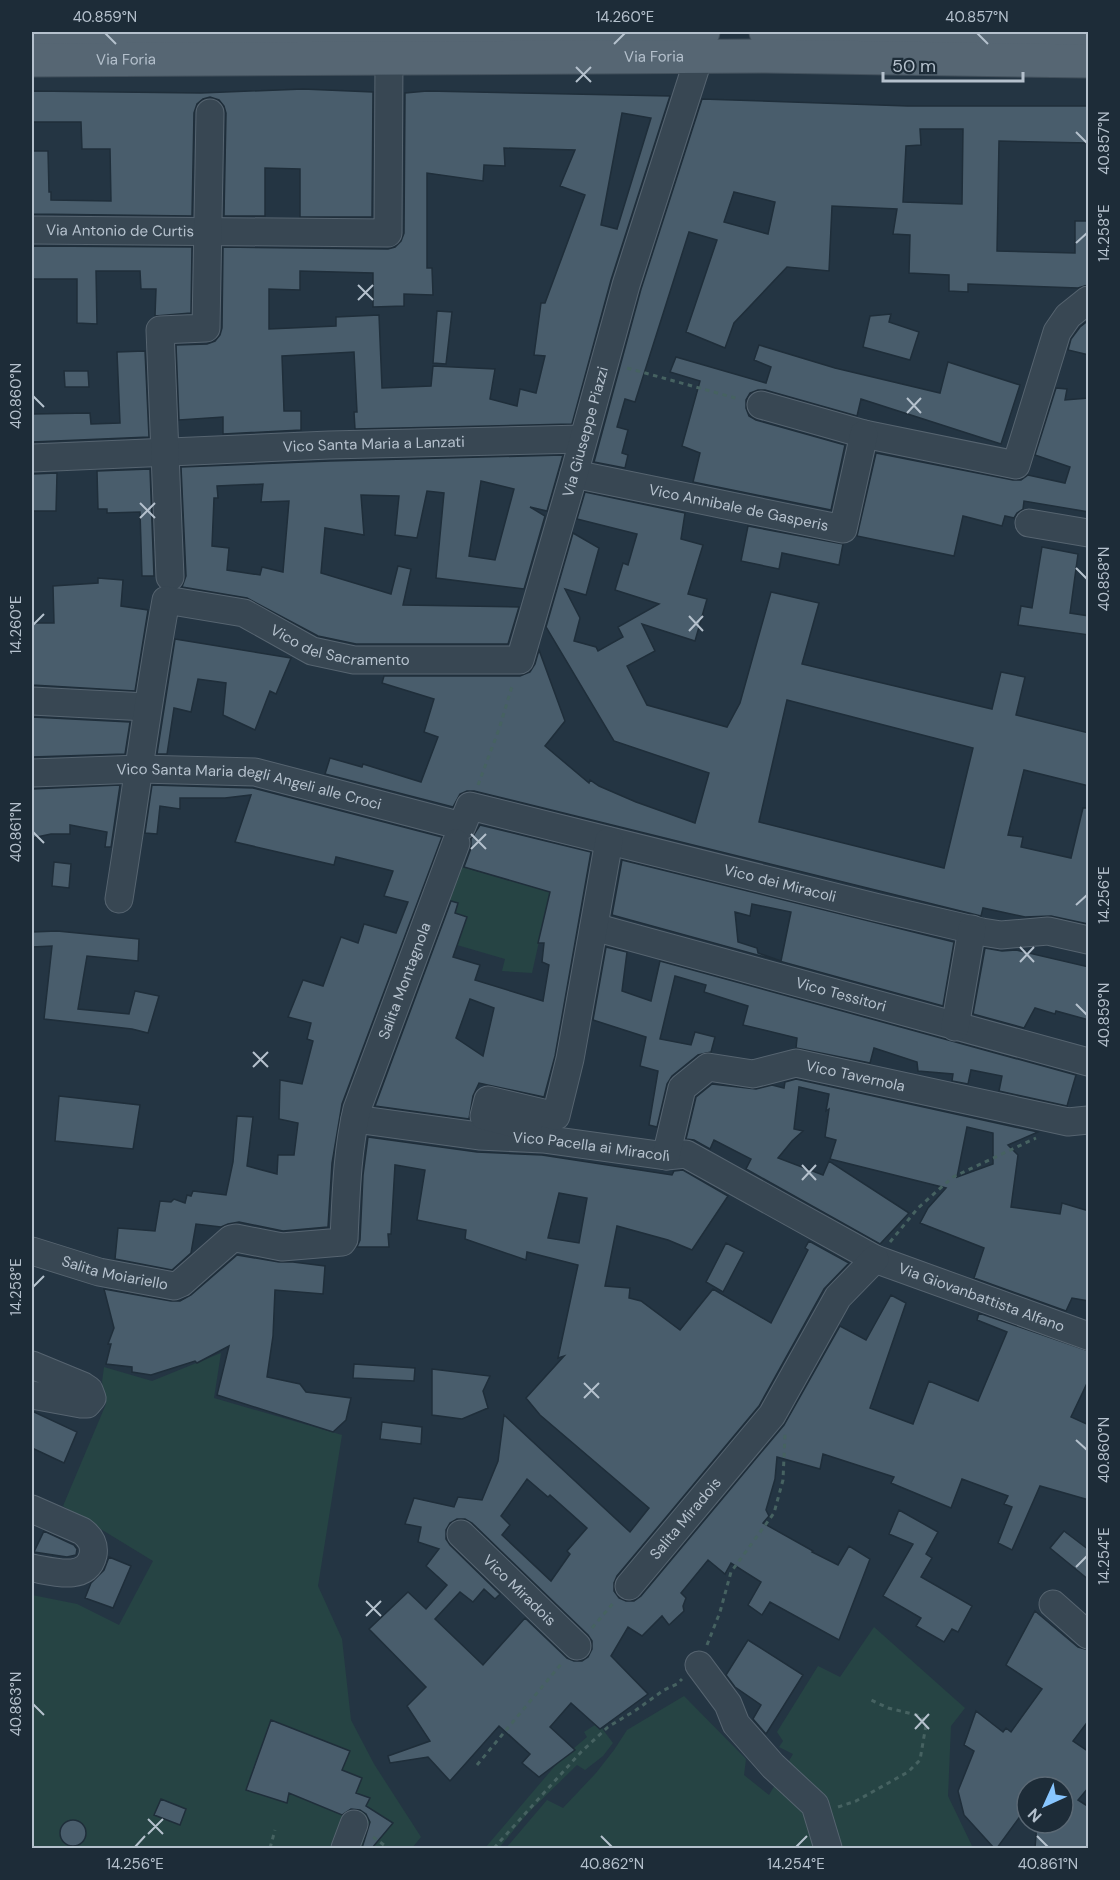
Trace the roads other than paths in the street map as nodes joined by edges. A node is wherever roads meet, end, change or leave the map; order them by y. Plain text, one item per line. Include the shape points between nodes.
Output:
1 (410, 33) edge
2 (71, 34) edge
3 (157, 34) edge
4 (32, 37) edge
5 (1089, 38) edge
6 (653, 40) edge
7 (762, 40) edge
8 (223, 42) edge
9 (273, 42) edge
10 (701, 44) edge
11 (389, 59) junction
12 (32, 60) edge
13 (1089, 61) edge
14 (210, 113) dead end
15 (32, 230) edge
16 (209, 231) junction
17 (1089, 300) edge
18 (761, 405) road end
19 (864, 434) junction
20 (583, 439) junction
21 (165, 452) junction
22 (32, 458) edge
23 (574, 474) junction
24 (1029, 524) dead end
25 (1089, 533) edge
26 (168, 588) junction
27 (520, 660) joint
28 (32, 701) edge
29 (147, 708) junction
30 (140, 769) junction
31 (32, 773) edge
32 (463, 825) junction
33 (609, 841) junction
34 (119, 899) dead end
35 (594, 927) junction
36 (972, 929) junction
37 (1018, 933) junction
38 (1089, 940) edge
39 (1089, 959) edge
40 (955, 1027) junction
41 (1089, 1062) edge
42 (355, 1119) junction
43 (1078, 1121) edge
44 (579, 1143) junction
45 (666, 1156) junction
46 (32, 1251) edge
47 (875, 1259) junction
48 (1089, 1336) edge
49 (32, 1365) edge
50 (32, 1395) edge
51 (32, 1509) edge
52 (461, 1534) dead end
53 (32, 1568) edge
54 (628, 1586) road end
55 (1053, 1604) dead end
56 (1089, 1635) edge
57 (577, 1646) road end
58 (699, 1665) road end
59 (828, 1848) edge

1 - 6 main road, Via Foria
1 - 9 main road, Via Foria
2 - 3 main road, Via Foria
2 - 4 main road, Via Foria
3 - 8 main road, Via Foria
5 - 7 main road, Via Foria
6 - 10 main road, Via Foria
6 - 11 main road, Via Foria
7 - 10 main road, Via Foria
7 - 13 main road, Via Foria
8 - 9 main road, Via Foria
8 - 12 main road, Via Foria
9 - 11 main road, Via Foria
10 - 20 street, Via Giuseppe Piazzi
11 - 16 street, Via Antonio de Curtis via 388,233
14 - 16 street
15 - 16 street, Via Antonio de Curtis
16 - 21 street via 206,328 160,330
17 - 19 street via 1068,316 1057,332 1016,465
18 - 19 street
19 - 23 street, Vico Annibale de Gasperis via 843,530
20 - 21 street, Vico Santa Maria a Lanzati
20 - 23 street, Via Giuseppe Piazzi
21 - 22 street, Vico Santa Maria a Lanzati
21 - 26 street
23 - 27 street, Via Giuseppe Piazzi
24 - 25 street
26 - 27 street, Vico del Sacramento via 244,614 312,651 354,660
26 - 29 street
28 - 29 street
29 - 30 street
30 - 31 street, Vico Santa Maria degli Angeli alle Croci
30 - 32 street, Vico Santa Maria degli Angeli alle Croci via 255,772
30 - 34 street
32 - 33 street, Vico dei Miracoli
32 - 42 street, Salita Montagnola
33 - 35 street
33 - 36 street, Vico dei Miracoli
35 - 40 street, Vico Tessitori
35 - 44 street via 556,1116 488,1100 484,1116
36 - 37 street, Vico dei Miracoli via 1000,935
36 - 40 street
37 - 38 street via 1048,931
37 - 39 street, Vico dei Miracoli via 1048,950
40 - 41 street, Vico Tessitori
42 - 44 street, Vico Pacella ai Miracoli via 479,1136
42 - 46 street, Salita Moiariello via 342,1242 282,1247 231,1239 174,1286 99,1272
43 - 45 street, Vico Tavernola via 796,1063 753,1074 708,1067 682,1088
44 - 45 street, Vico Pacella ai Miracoli
45 - 47 street, Vico Pacella ai Miracoli via 686,1154
47 - 48 street, Via Giovanbattista Alfano
47 - 54 street, Salita Miradois via 838,1297 772,1415
49 - 50 street via 83,1386 92,1395 89,1402 81,1404
51 - 53 street via 82,1531 94,1548 91,1562 80,1572
52 - 57 street, Vico Miradois
55 - 56 street
58 - 59 street via 728,1704 736,1724 773,1766 815,1804

